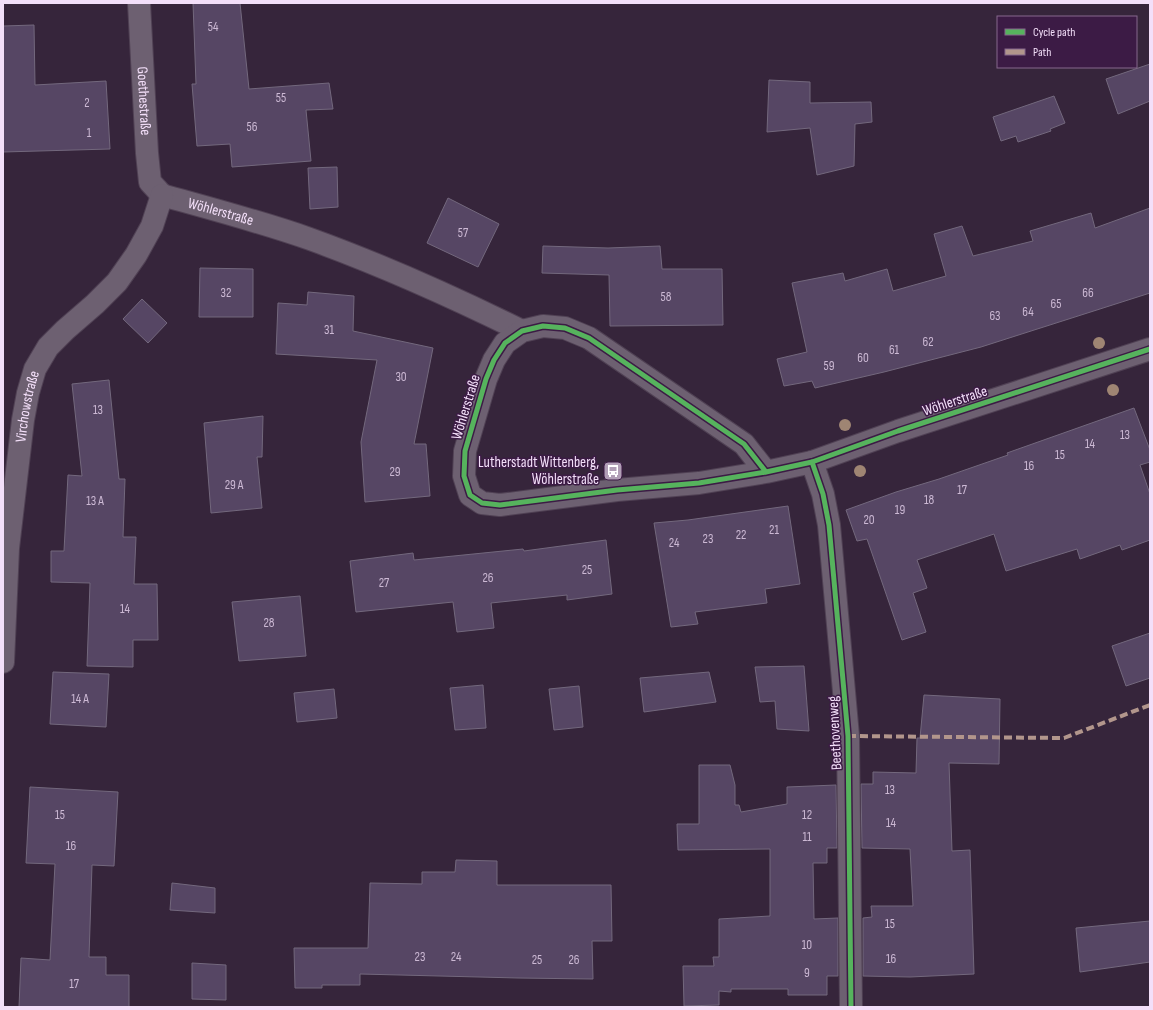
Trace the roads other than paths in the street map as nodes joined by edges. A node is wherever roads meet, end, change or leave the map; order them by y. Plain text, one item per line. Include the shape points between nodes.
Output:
1 (139, 3) edge
2 (162, 195) junction
3 (522, 331) junction
4 (1150, 350) edge
5 (812, 462) junction
6 (766, 472) junction
7 (3, 662) edge
8 (851, 1007) edge

1 - 2 street, Goethestraße via 150,182
2 - 3 street, Wöhlerstraße via 309,239 367,261
2 - 7 street, Virchowstraße via 152,226 117,282 48,347 35,369 23,420 8,548
3 - 6 street, Wöhlerstraße via 543,326 565,328 589,338 744,444
3 - 6 street, Wöhlerstraße via 505,343 494,360 465,451 464,476 470,495 482,503 500,505 616,490 699,483
4 - 5 street, Wöhlerstraße
5 - 6 street, Wöhlerstraße
5 - 8 street, Beethovenweg via 823,494 829,525 846,703

